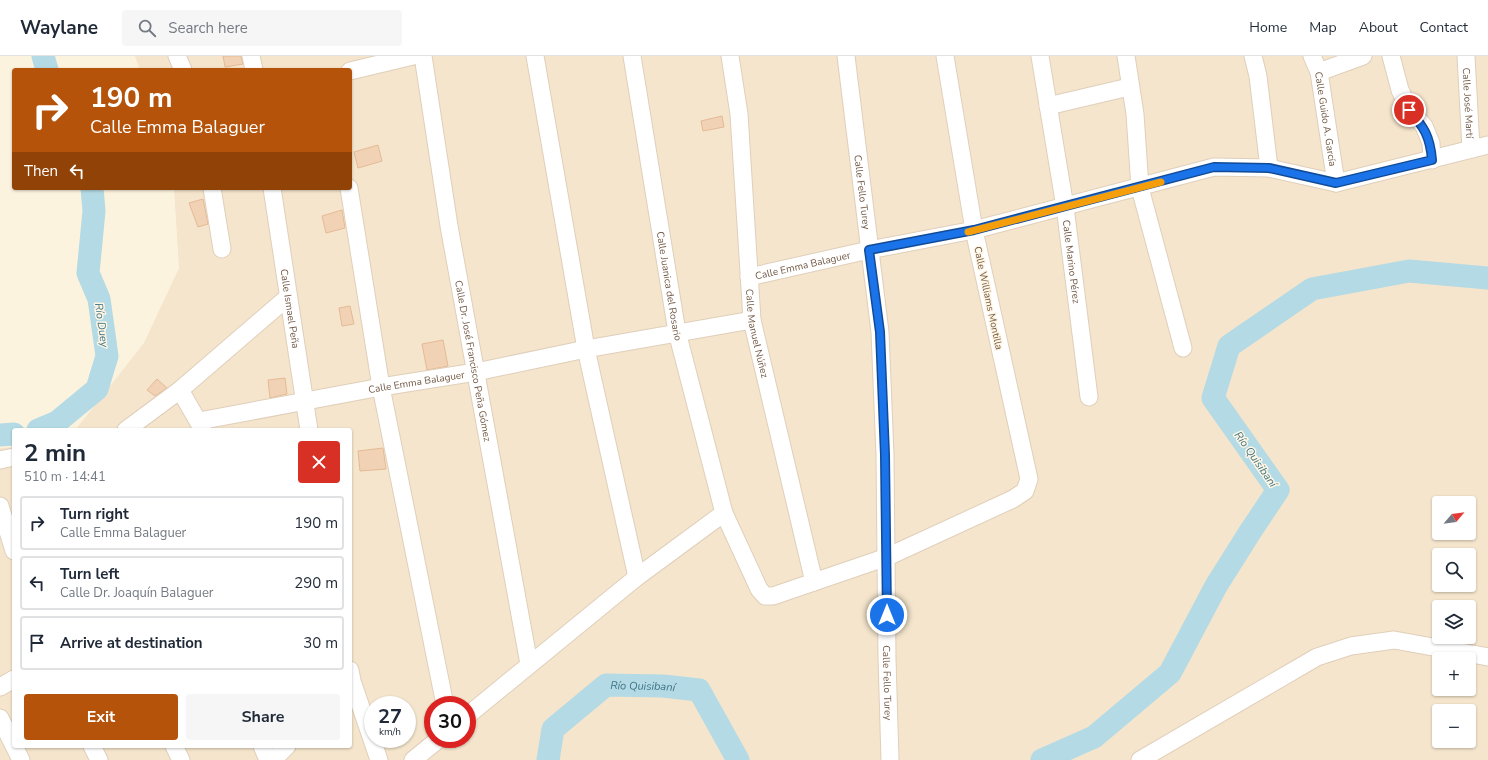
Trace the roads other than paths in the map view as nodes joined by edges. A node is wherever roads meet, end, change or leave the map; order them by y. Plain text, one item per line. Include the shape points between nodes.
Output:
1 (178, 56) edge
2 (251, 56) edge
3 (413, 56) edge
4 (423, 56) edge
5 (535, 56) edge
6 (632, 56) edge
7 (730, 56) edge
8 (846, 56) edge
9 (945, 56) edge
10 (1040, 56) edge
11 (1126, 56) edge
12 (1254, 56) edge
13 (1312, 56) edge
14 (1363, 56) edge
15 (1391, 56) edge
16 (1466, 56) edge
17 (182, 68) edge
18 (254, 68) edge
19 (352, 71) edge
20 (1319, 72) junction
21 (1129, 86) junction
22 (1048, 106) junction
23 (1488, 145) edge
24 (1471, 149) junction
25 (1432, 160) junction
26 (1269, 168) junction
27 (1336, 183) junction
28 (1140, 188) junction
29 (212, 190) edge
30 (272, 190) edge
31 (349, 190) edge
32 (1065, 207) junction
33 (974, 230) junction
34 (222, 249) dead end
35 (869, 250) junction
36 (748, 277) junction
37 (288, 298) junction
38 (752, 320) junction
39 (677, 332) junction
40 (1183, 348) dead end
41 (586, 349) junction
42 (476, 372) junction
43 (381, 387) junction
44 (180, 390) junction
45 (1088, 397) dead end
46 (305, 402) junction
47 (201, 425) edge
48 (129, 428) edge
49 (309, 428) edge
50 (12, 457) edge
51 (0, 460) edge
52 (0, 506) edge
53 (724, 513) junction
54 (12, 545) edge
55 (887, 557) junction
56 (637, 577) junction
57 (814, 582) junction
58 (1488, 657) edge
59 (529, 664) junction
60 (12, 680) edge
61 (352, 681) edge
62 (0, 687) edge
63 (443, 696) edge
64 (476, 708) edge
65 (0, 718) edge
66 (12, 742) edge
67 (15, 748) edge
68 (93, 748) edge
69 (175, 748) edge
70 (263, 748) edge
71 (285, 748) edge
72 (428, 748) edge
73 (21, 760) edge
74 (99, 760) edge
75 (181, 760) edge
76 (268, 760) edge
77 (273, 760) edge
78 (378, 760) edge
79 (413, 760) edge
80 (890, 760) edge
81 (1140, 760) edge

1 - 17 street
2 - 18 street
3 - 19 street
4 - 42 street, Calle Dr. José Francisco Peña Gómez via 449,226
5 - 41 street
6 - 39 street, Calle Juanica del Rosario
7 - 36 street, Calle Manuel Núñez via 739,114
8 - 35 street, Calle Fello Turey
9 - 33 street, Calle Williams Montilla
10 - 22 street, Calle Marino Pérez
11 - 21 street
12 - 26 street
13 - 20 street, Calle Guido A. García
14 - 20 street
15 - 25 street via 1400,90 1409,110 1424,126 1431,143
16 - 24 street, Calle José Martí
20 - 27 street, Calle Guido A. García
21 - 22 street
21 - 28 street via 1135,114
22 - 32 street, Calle Marino Pérez
23 - 24 street, Calle Emma Balaguer
24 - 25 street, Calle Emma Balaguer
25 - 27 street, Calle Emma Balaguer
26 - 27 street, Calle Emma Balaguer
26 - 28 street, Calle Emma Balaguer via 1214,167
28 - 32 street, Calle Emma Balaguer
28 - 40 street
29 - 34 street
30 - 37 street, Calle Ismael Peña
31 - 43 street
32 - 33 street, Calle Emma Balaguer
32 - 45 street, Calle Marino Pérez
33 - 35 street, Calle Emma Balaguer
33 - 55 street, Calle Williams Montilla via 1029,479 1025,491 1013,499
35 - 36 street, Calle Emma Balaguer
35 - 55 street, Calle Fello Turey via 880,332
36 - 38 street, Calle Manuel Núñez
37 - 44 street
37 - 46 street, Calle Ismael Peña
38 - 39 street, Calle Emma Balaguer
38 - 57 street, Calle Manuel Núñez
39 - 41 street, Calle Emma Balaguer
39 - 53 street, Calle Juanica del Rosario
41 - 42 street, Calle Emma Balaguer
41 - 56 street
42 - 43 street, Calle Emma Balaguer
42 - 59 street, Calle Dr. José Francisco Peña Gómez
43 - 46 street, Calle Emma Balaguer
43 - 63 street
44 - 47 street
44 - 48 street
46 - 47 street, Calle Emma Balaguer
46 - 49 street, Calle Ismael Peña
50 - 51 street
52 - 54 street
53 - 56 street
53 - 57 street, Calle Juanica del Rosario via 759,589 765,596 773,596
55 - 57 street
55 - 80 street, Calle Fello Turey
56 - 59 street
58 - 81 street via 1394,640 1352,646 1317,657
59 - 64 street
60 - 62 street
61 - 78 street
65 - 66 street
67 - 73 street
68 - 74 street
69 - 75 street
70 - 76 street
71 - 77 street
72 - 79 street

